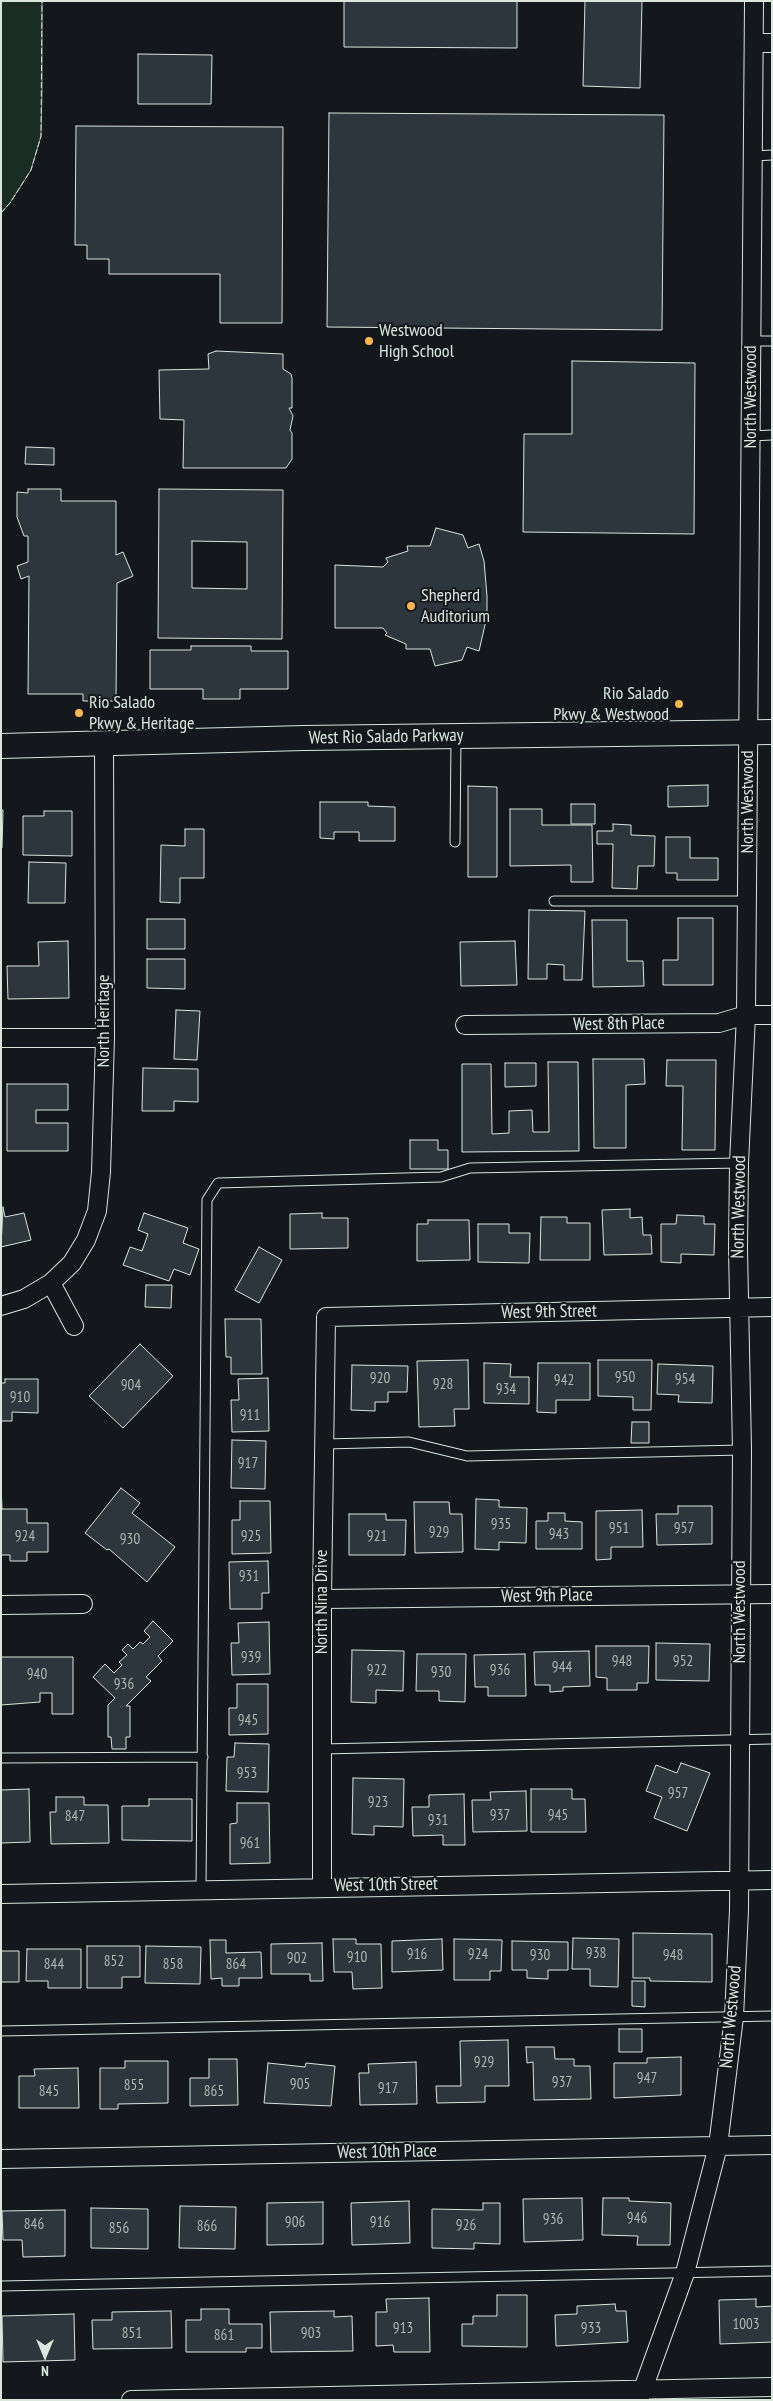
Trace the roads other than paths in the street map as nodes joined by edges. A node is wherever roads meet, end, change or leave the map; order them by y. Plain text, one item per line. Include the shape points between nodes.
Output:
1 (754, 1) edge
2 (754, 43) junction
3 (772, 43) edge
4 (772, 155) edge
5 (754, 156) junction
6 (752, 341) junction
7 (772, 341) edge
8 (772, 435) edge
9 (751, 436) junction
10 (760, 732) edge
11 (456, 736) junction
12 (104, 744) junction
13 (1, 746) edge
14 (455, 842) dead end
15 (554, 901) dead end
16 (747, 901) junction
17 (746, 1015) junction
18 (772, 1015) edge
19 (465, 1025) dead end
20 (1, 1038) edge
21 (105, 1038) junction
22 (739, 1163) junction
23 (52, 1283) junction
24 (1, 1306) edge
25 (772, 1307) edge
26 (738, 1308) junction
27 (326, 1317) joint
28 (74, 1326) dead end
29 (324, 1444) junction
30 (742, 1450) junction
31 (740, 1594) junction
32 (772, 1594) edge
33 (322, 1599) junction
34 (83, 1604) dead end
35 (1, 1605) edge
36 (740, 1740) junction
37 (772, 1740) edge
38 (322, 1749) junction
39 (202, 1757) junction
40 (1, 1758) edge
41 (772, 1880) edge
42 (740, 1881) junction
43 (322, 1886) junction
44 (202, 1889) junction
45 (1, 1894) edge
46 (772, 2016) edge
47 (734, 2017) junction
48 (1, 2031) edge
49 (772, 2145) edge
50 (718, 2146) junction
51 (1, 2158) edge
52 (772, 2271) edge
53 (685, 2273) junction
54 (1, 2286) edge
55 (772, 2387) edge
56 (641, 2395) edge
57 (131, 2400) edge

1 - 2 street, North Westwood
2 - 3 street
2 - 5 street, North Westwood
4 - 5 lane
5 - 6 street, North Westwood
6 - 7 lane
6 - 9 street, North Westwood
8 - 9 lane
9 - 10 street, North Westwood
10 - 11 main road, West Rio Salado Parkway
10 - 16 street, North Westwood
11 - 12 main road, West Rio Salado Parkway
11 - 14 lane
12 - 13 main road, West Rio Salado Parkway
12 - 21 street, North Heritage
15 - 16 lane
16 - 17 street, North Westwood
17 - 18 street, West 8th Place
17 - 19 street, West 8th Place via 719,1023
17 - 22 street, North Westwood
20 - 21 street
21 - 23 street, North Heritage via 102,1172 97,1211 86,1240 72,1263
22 - 26 street, North Westwood
22 - 39 lane via 470,1168 441,1177 218,1183 207,1200
23 - 24 street, North Heritage via 24,1299
23 - 28 street
25 - 26 street, West 9th Street
26 - 27 street, West 9th Street
26 - 30 street, North Westwood
27 - 29 street, North Nina Drive
29 - 30 lane via 409,1442 467,1456
29 - 33 street, North Nina Drive
30 - 31 street, North Westwood
31 - 32 street, West 9th Place
31 - 33 street, West 9th Place
31 - 36 street, North Westwood
33 - 38 street, North Nina Drive
34 - 35 street
36 - 37 lane
36 - 38 lane
36 - 42 street, North Westwood
38 - 43 street, North Nina Drive
39 - 40 lane
39 - 44 lane
41 - 42 street, West 10th Street
42 - 43 street, West 10th Street
42 - 47 street, North Westwood
43 - 44 street, West 10th Street
44 - 45 street, West 10th Street
46 - 47 lane
47 - 48 lane
47 - 50 street, North Westwood
49 - 50 street, West 10th Place
50 - 51 street, West 10th Place
50 - 53 street, North Westwood
52 - 53 lane
53 - 54 lane
53 - 56 street, North Westwood
55 - 56 street
56 - 57 street

